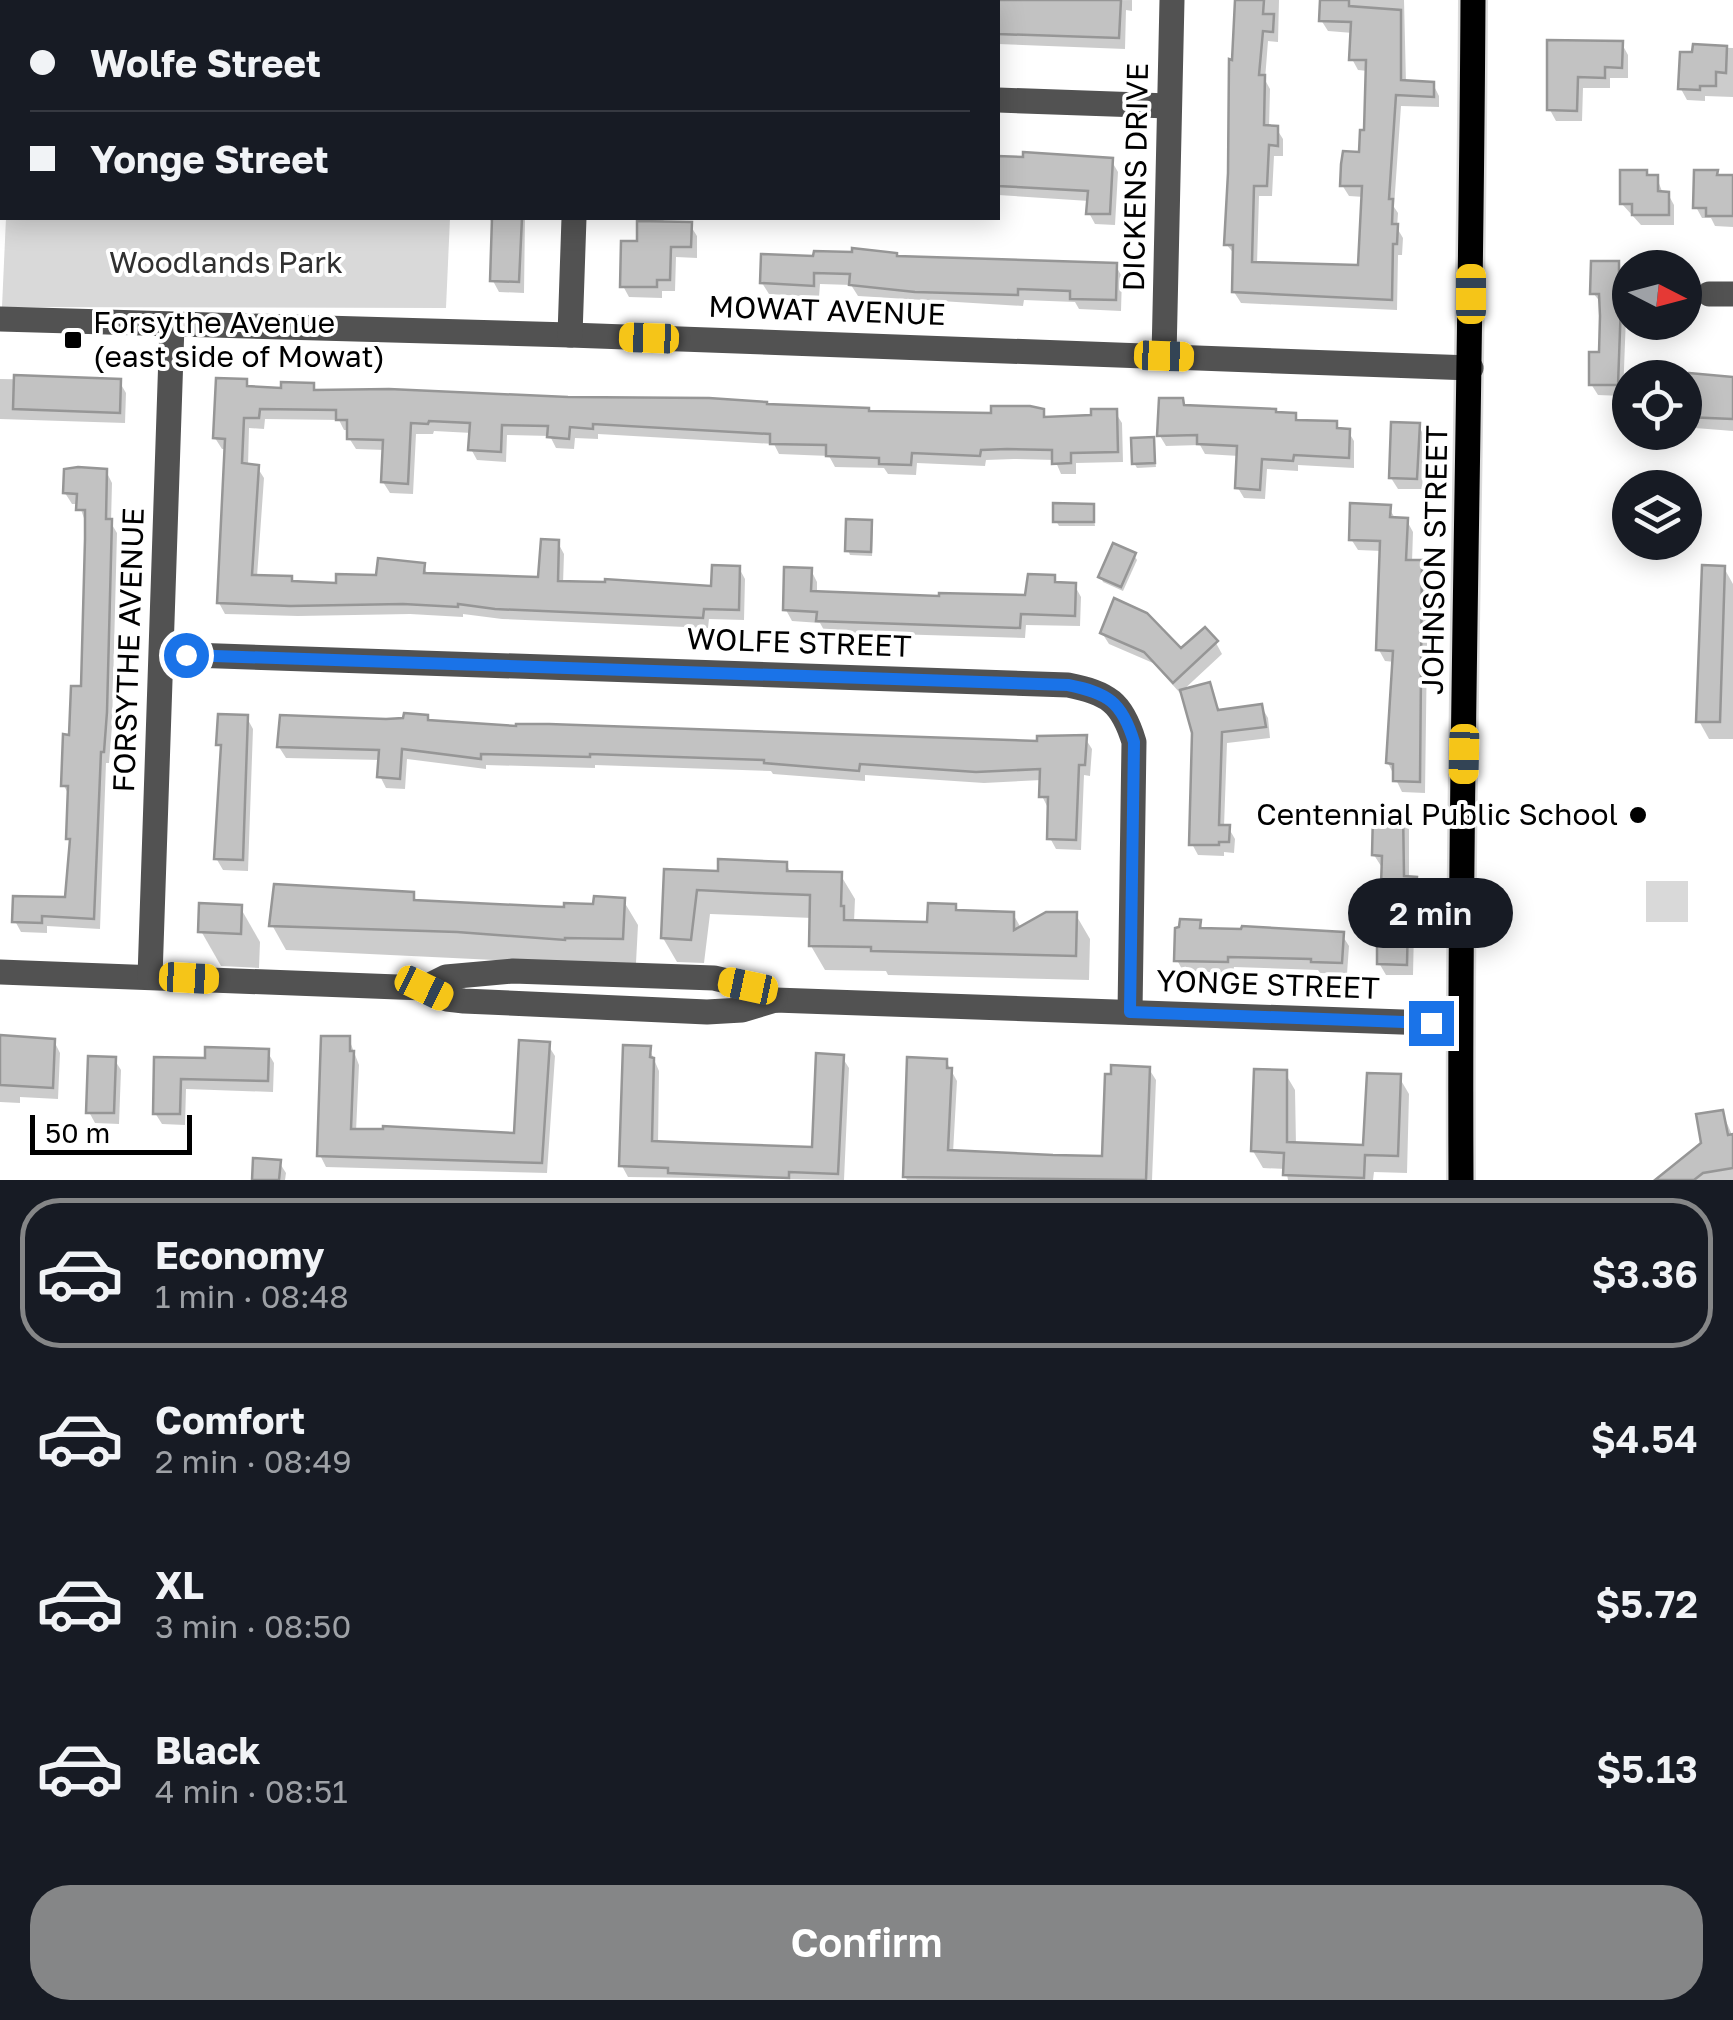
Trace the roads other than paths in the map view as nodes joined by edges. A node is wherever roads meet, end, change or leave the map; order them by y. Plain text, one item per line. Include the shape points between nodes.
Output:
1 (1172, 0) edge
2 (1472, 0) edge
3 (1000, 100) edge
4 (1169, 106) junction
5 (574, 220) edge
6 (0, 319) edge
7 (172, 324) junction
8 (570, 334) junction
9 (1164, 356) junction
10 (1471, 368) junction
11 (162, 654) junction
12 (0, 972) edge
13 (150, 977) junction
14 (424, 988) junction
15 (775, 1000) junction
16 (1130, 1012) junction
17 (1459, 1024) junction
18 (1461, 1180) edge

1 - 4 street, DICKENS DRIVE
2 - 10 main road, JOHNSON STREET
3 - 4 street
4 - 9 street, DICKENS DRIVE
5 - 8 street
6 - 7 street, MOWAT AVENUE
7 - 8 street, MOWAT AVENUE
7 - 11 street, FORSYTHE AVENUE
8 - 9 street, MOWAT AVENUE
9 - 10 street, MOWAT AVENUE
10 - 17 main road, JOHNSON STREET
11 - 13 street, FORSYTHE AVENUE
11 - 16 street, WOLFE STREET via 1092,690 1126,716 1134,742
12 - 13 street, YONGE STREET
13 - 14 street, YONGE STREET
14 - 15 street, YONGE STREET via 464,1001 648,1011 742,1010
14 - 15 street, YONGE STREET via 446,977 513,971 714,978
15 - 16 street, YONGE STREET
16 - 17 street, YONGE STREET
17 - 18 main road, JOHNSON STREET

